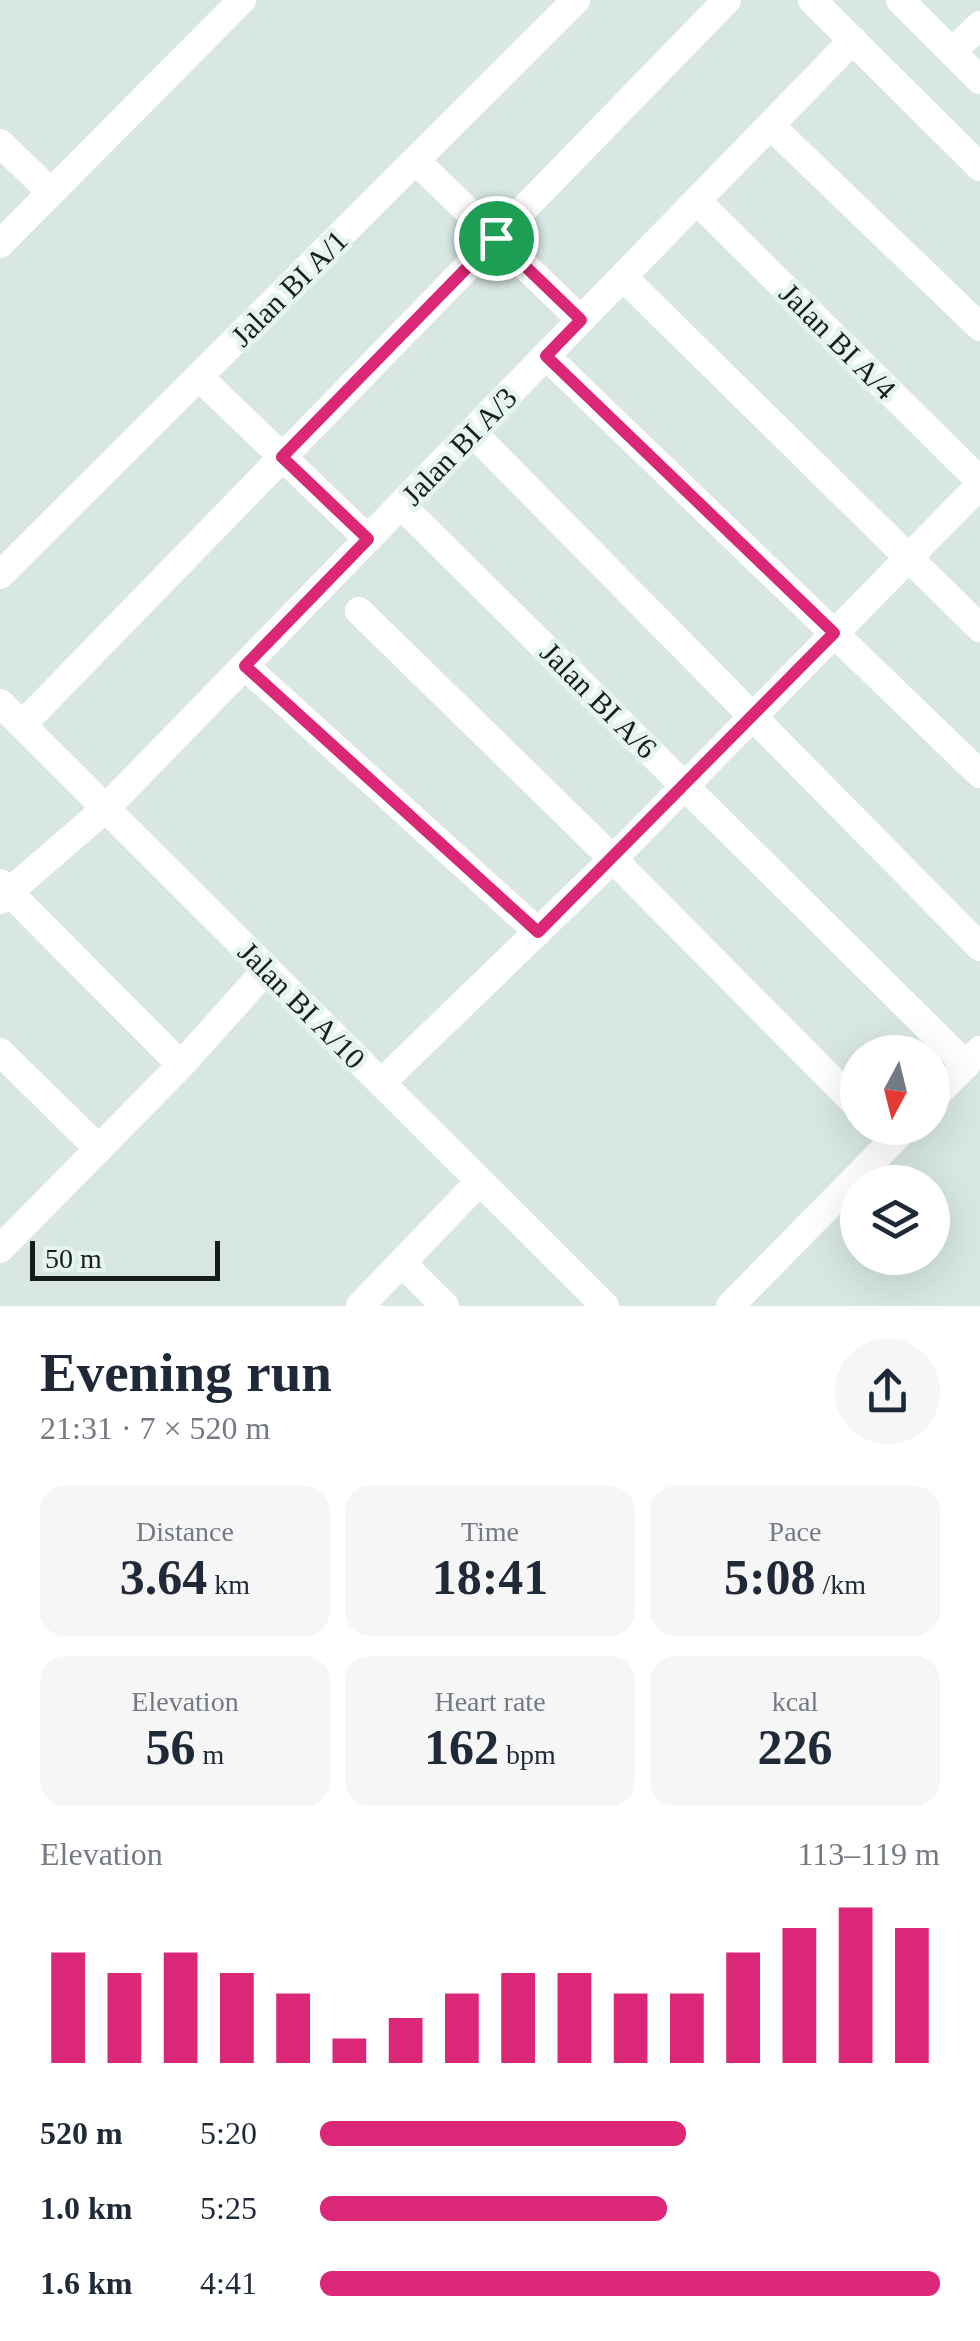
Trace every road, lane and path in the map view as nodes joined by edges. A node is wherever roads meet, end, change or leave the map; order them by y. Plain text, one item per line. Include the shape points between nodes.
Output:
1 (242, 0) edge
2 (576, 0) edge
3 (726, 0) edge
4 (812, 0) edge
5 (900, 0) edge
6 (980, 25) edge
7 (853, 40) junction
8 (952, 52) junction
9 (980, 80) edge
10 (770, 125) junction
11 (0, 143) edge
12 (416, 161) junction
13 (980, 168) edge
14 (50, 192) junction
15 (697, 201) junction
16 (496, 238) junction
17 (0, 244) edge
18 (622, 278) junction
19 (581, 320) junction
20 (980, 327) edge
21 (546, 356) junction
22 (200, 378) junction
23 (472, 432) junction
24 (282, 457) junction
25 (980, 483) edge
26 (402, 505) junction
27 (368, 539) junction
28 (908, 558) junction
29 (0, 576) edge
30 (359, 611) dead end
31 (980, 628) edge
32 (834, 633) junction
33 (245, 666) junction
34 (0, 703) edge
35 (753, 717) junction
36 (22, 725) junction
37 (980, 774) edge
38 (686, 786) junction
39 (106, 808) junction
40 (613, 860) junction
41 (3, 891) edge
42 (538, 932) junction
43 (980, 947) edge
44 (267, 969) junction
45 (0, 1052) edge
46 (973, 1058) edge
47 (182, 1066) junction
48 (950, 1081) edge
49 (381, 1083) junction
50 (840, 1088) edge
51 (887, 1145) edge
52 (99, 1149) junction
53 (480, 1181) junction
54 (6, 1232) edge
55 (402, 1263) junction
56 (360, 1306) edge
57 (445, 1306) edge
58 (604, 1306) edge
59 (730, 1306) edge

1 - 14 street
2 - 12 street, Jalan BI A/1
3 - 16 street
4 - 7 street
5 - 8 street
6 - 8 street
7 - 10 street, Jalan BI A/3
7 - 13 street
8 - 9 street
10 - 15 street, Jalan BI A/3
10 - 20 street
11 - 14 street
12 - 16 street
12 - 22 street, Jalan BI A/1
14 - 17 street
15 - 18 street, Jalan BI A/3
15 - 25 street, Jalan BI A/4
16 - 19 street
16 - 24 street
18 - 19 street, Jalan BI A/3
18 - 28 street
19 - 21 street, Jalan BI A/3
21 - 23 street, Jalan BI A/3
21 - 32 street
22 - 24 street
22 - 29 street, Jalan BI A/1
23 - 26 street, Jalan BI A/3
23 - 35 street
24 - 27 street
24 - 36 street
25 - 28 street
26 - 27 street, Jalan BI A/3
26 - 38 street, Jalan BI A/6
27 - 33 street, Jalan BI A/3
28 - 31 street
28 - 32 street
30 - 40 street
32 - 35 street
32 - 37 street
33 - 39 street, Jalan BI A/3
33 - 42 street
34 - 36 street, Jalan BI A/10
35 - 38 street
35 - 43 street
36 - 39 street, Jalan BI A/10
38 - 40 street
38 - 46 street, Jalan BI A/6
39 - 41 street, Jalan BI A/3
39 - 44 street, Jalan BI A/10
40 - 42 street
40 - 50 street
41 - 47 street
42 - 49 street
44 - 47 street
44 - 49 street, Jalan BI A/10
45 - 52 street
46 - 48 street
47 - 52 street
49 - 53 street, Jalan BI A/10
51 - 59 street
52 - 54 street
53 - 55 street
53 - 58 street, Jalan BI A/10
55 - 56 street
55 - 57 street

